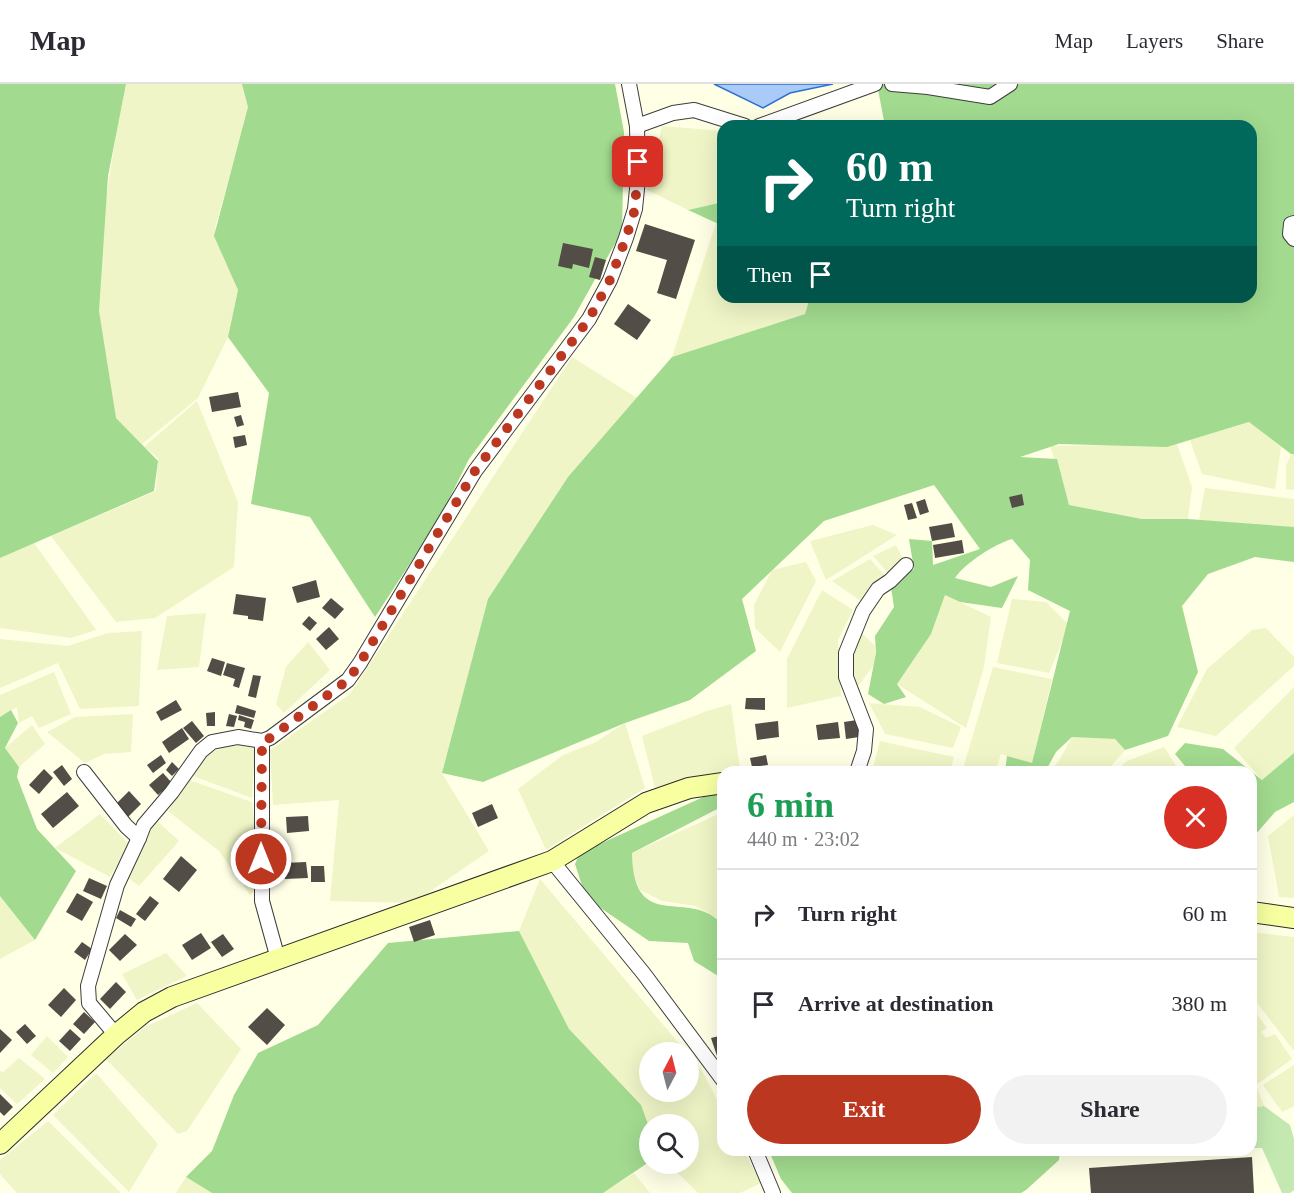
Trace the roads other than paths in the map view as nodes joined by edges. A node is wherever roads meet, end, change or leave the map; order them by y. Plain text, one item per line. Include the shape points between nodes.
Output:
1 (629, 84) edge
2 (875, 84) edge
3 (892, 84) edge
4 (1010, 84) edge
5 (726, 120) edge
6 (776, 120) edge
7 (637, 126) junction
8 (1294, 223) edge
9 (1294, 239) edge
10 (906, 565) dead end
11 (262, 741) junction
12 (859, 766) edge
13 (84, 772) dead end
14 (717, 784) edge
15 (139, 838) junction
16 (552, 861) junction
17 (1257, 913) edge
18 (1294, 918) edge
19 (278, 959) junction
20 (116, 1035) junction
21 (717, 1072) edge
22 (0, 1144) edge
23 (758, 1156) edge
24 (773, 1193) edge

1 - 7 street
2 - 6 street
3 - 4 street via 990,97
5 - 7 street via 694,110
7 - 11 street via 635,209 610,280 589,319 475,471 348,680
8 - 9 street via 1290,234
10 - 12 street via 878,589 863,611 846,653 846,676 866,729
11 - 15 street via 238,736 204,748 144,825
11 - 19 street via 262,901
13 - 15 street
14 - 16 street via 646,802
15 - 20 street via 117,885 88,986 89,1003
16 - 19 street
16 - 21 street
17 - 18 street
19 - 20 street via 172,997 144,1012
20 - 22 street
23 - 24 street

